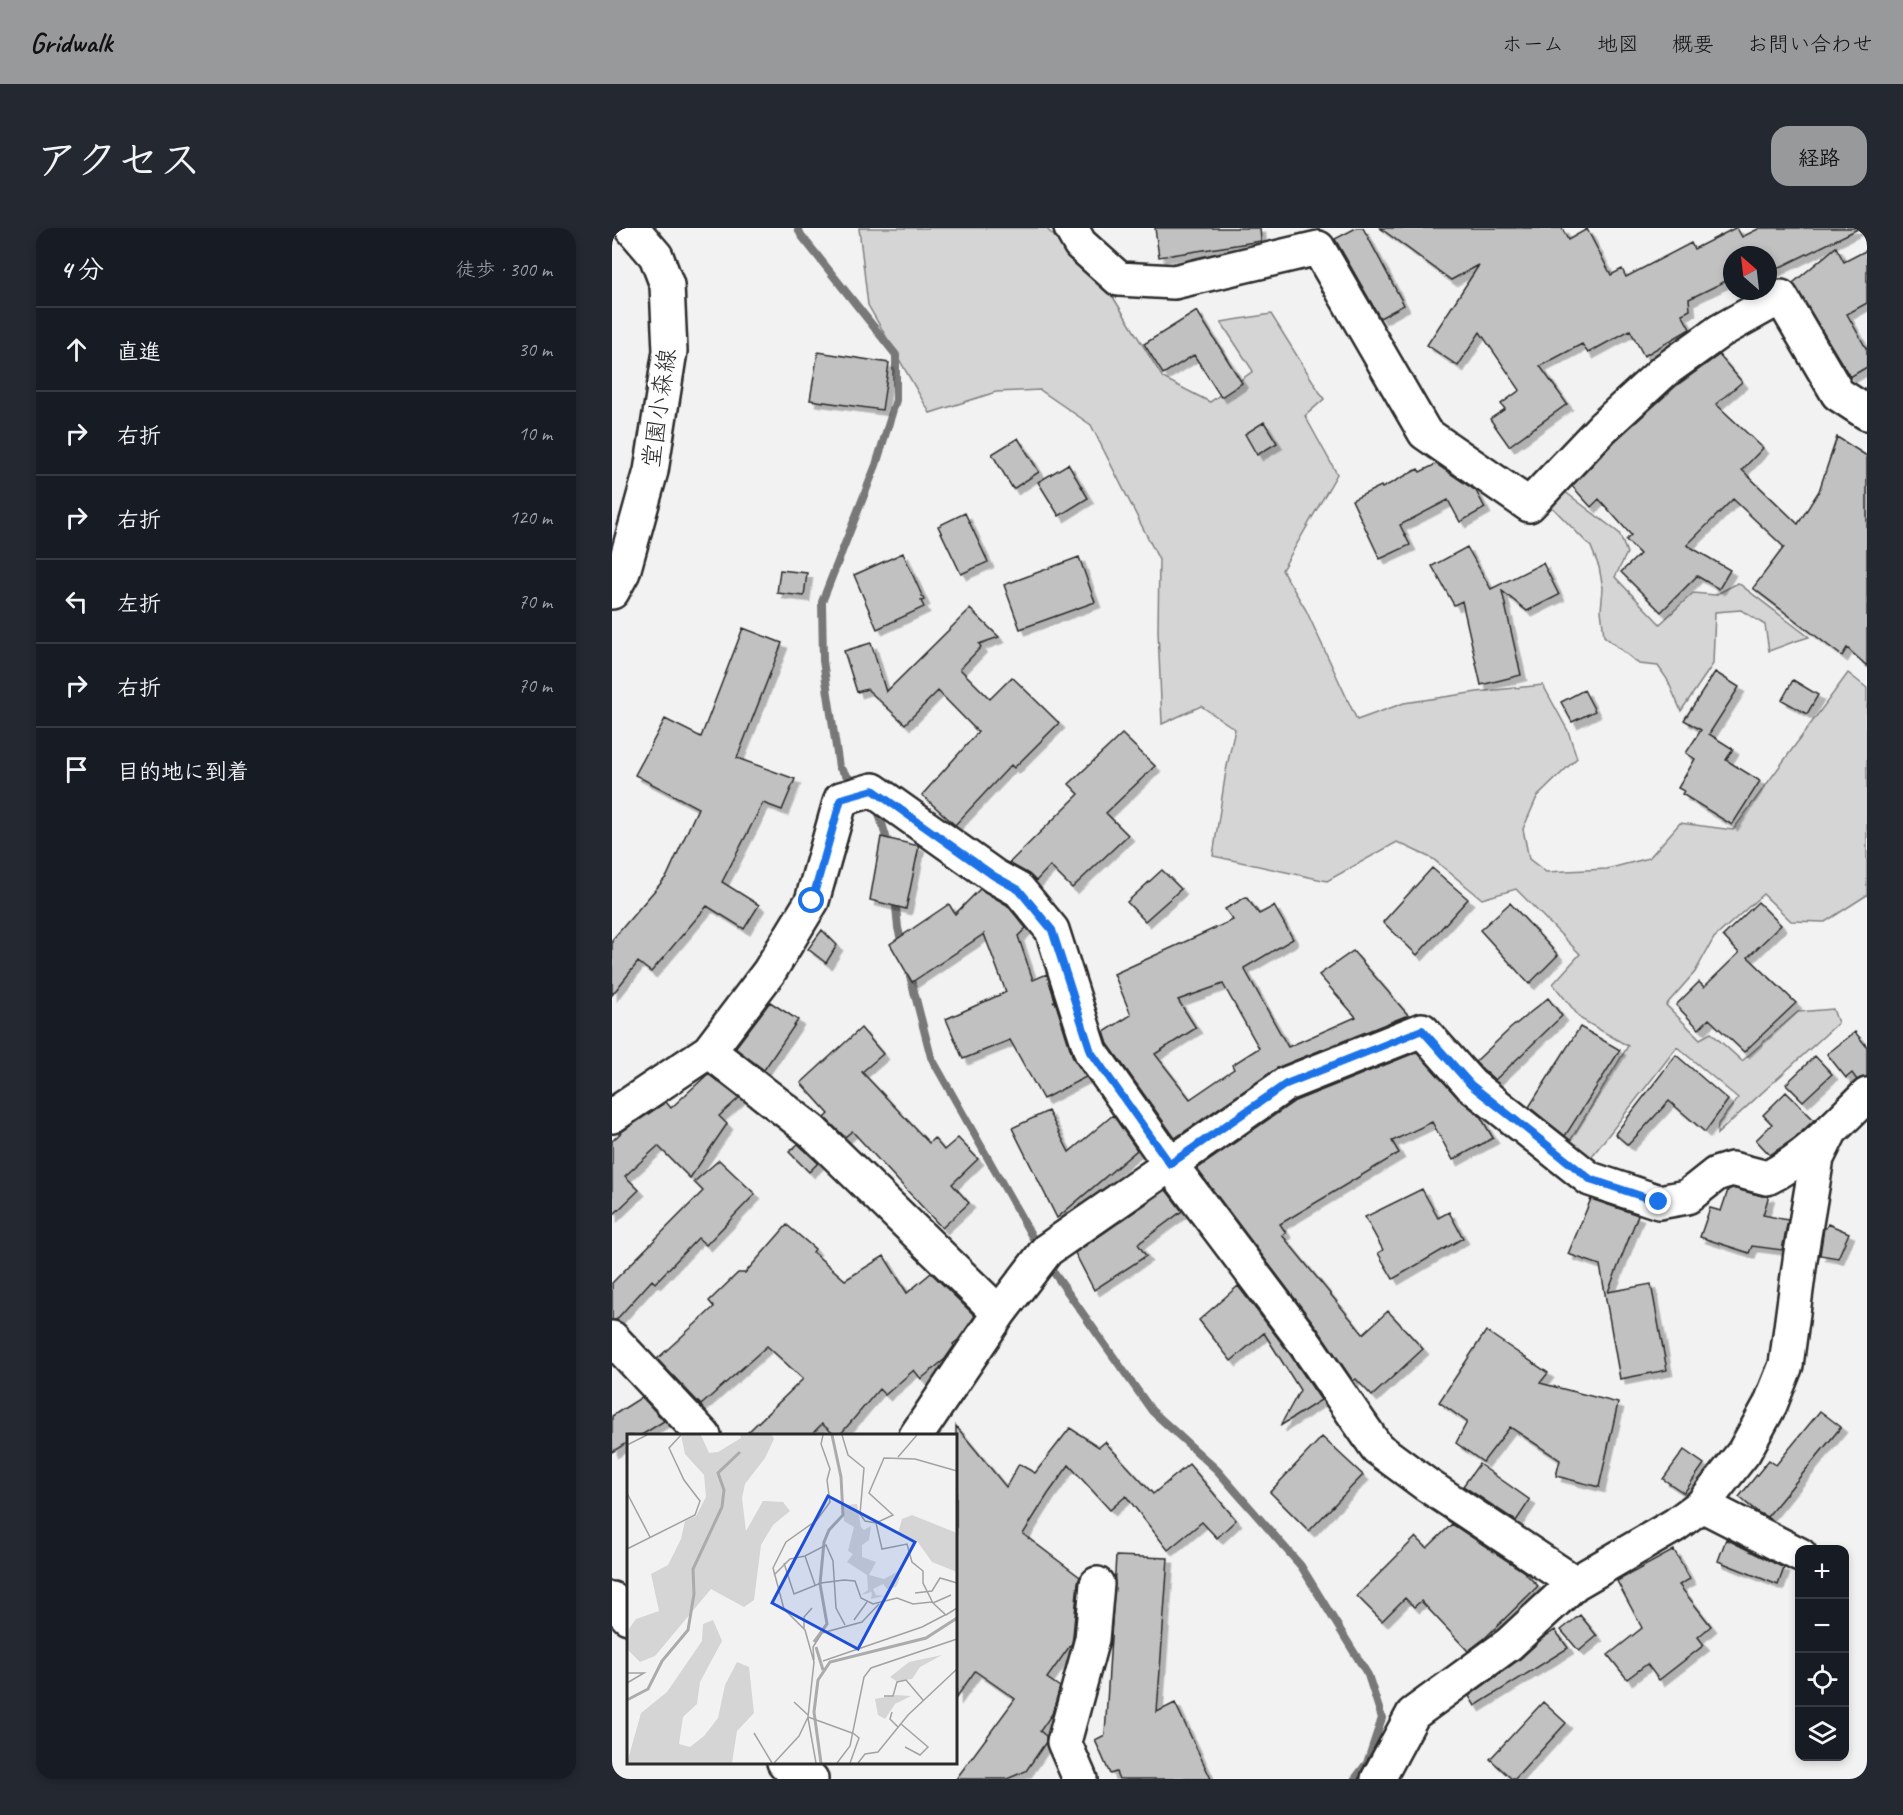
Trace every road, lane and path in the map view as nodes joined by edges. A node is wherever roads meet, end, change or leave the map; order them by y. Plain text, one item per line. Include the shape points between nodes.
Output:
1 (632, 228) edge
2 (1071, 228) edge
3 (1321, 238) edge
4 (1867, 413) edge
5 (612, 592) edge
6 (708, 1051) junction
7 (1867, 1095) edge
8 (612, 1116) edge
9 (1831, 1130) junction
10 (1170, 1164) junction
11 (999, 1313) junction
12 (612, 1338) edge
13 (702, 1434) edge
14 (917, 1434) edge
15 (1702, 1505) junction
16 (1795, 1552) edge
17 (1575, 1583) junction
18 (1097, 1584) dead end
19 (612, 1599) edge
20 (627, 1616) edge
21 (786, 1764) edge
22 (811, 1779) edge
23 (1080, 1779) edge
24 (1378, 1779) edge

1 - 5 street, 堂園小森線 via 656,256 667,285 670,351 651,471 623,572
2 - 3 street via 1080,244 1119,279 1174,282
3 - 4 street via 1425,433 1529,504 1664,371 1720,331 1781,297 1838,394
6 - 8 street
6 - 10 street via 769,972 812,901 841,799 873,790 1019,890 1052,930 1091,1052
6 - 11 street via 812,1131
7 - 9 street
9 - 10 street via 1800,1158 1767,1178 1732,1168 1716,1174 1687,1197 1659,1202 1590,1179 1471,1085 1422,1030 1286,1084
9 - 15 street via 1817,1158 1786,1365 1744,1452
10 - 11 street via 1047,1250
10 - 17 street via 1296,1330 1377,1448
11 - 14 street
12 - 13 street
15 - 16 street
15 - 17 street
17 - 24 street via 1509,1644 1413,1714
18 - 23 street via 1092,1639 1064,1742
19 - 20 street
21 - 22 street

